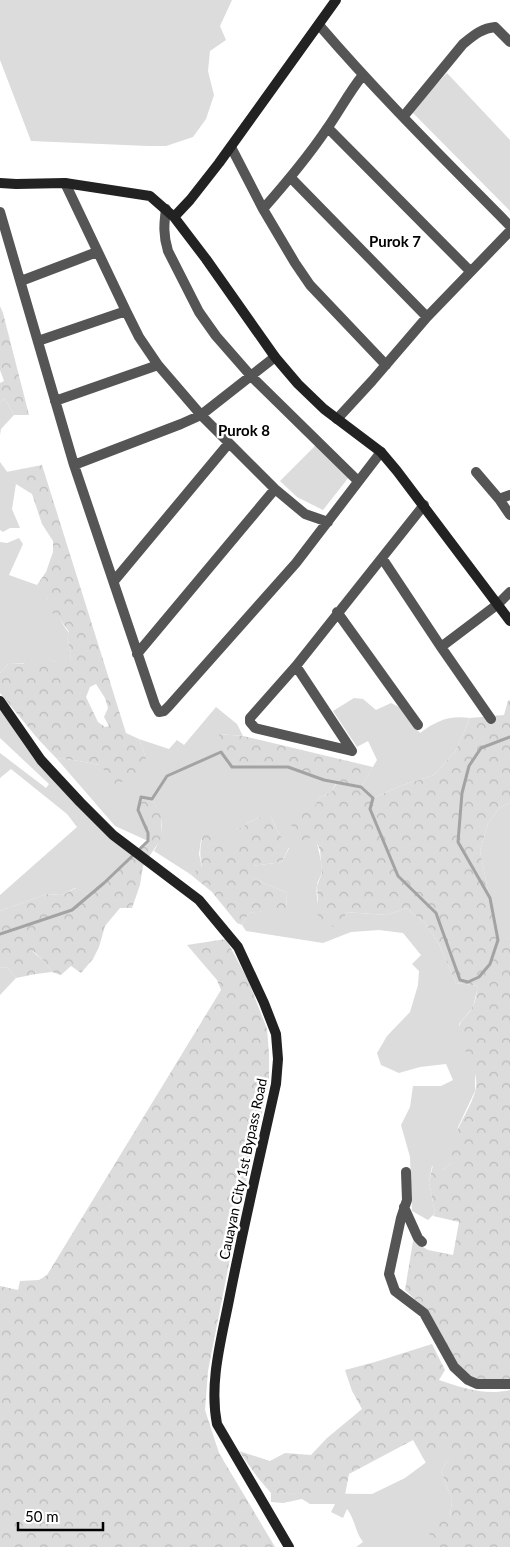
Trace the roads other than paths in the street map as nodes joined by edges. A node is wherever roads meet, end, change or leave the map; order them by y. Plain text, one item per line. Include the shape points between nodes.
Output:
1 (336, 0) edge
2 (319, 24) junction
3 (510, 42) edge
4 (363, 75) junction
5 (403, 117) junction
6 (328, 128) junction
7 (232, 147) junction
8 (291, 178) junction
9 (65, 182) junction
10 (0, 183) edge
11 (166, 209) junction
12 (263, 209) junction
13 (0, 212) edge
14 (174, 217) junction
15 (510, 226) edge
16 (510, 230) edge
17 (97, 252) junction
18 (470, 271) junction
19 (21, 281) junction
20 (126, 311) junction
21 (427, 317) junction
22 (38, 341) junction
23 (275, 357) junction
24 (158, 365) junction
25 (386, 365) junction
26 (251, 376) junction
27 (55, 401) junction
28 (201, 415) junction
29 (337, 418) junction
30 (230, 442) junction
31 (381, 452) junction
32 (74, 465) junction
33 (476, 472) dead end
34 (358, 481) junction
35 (275, 489) junction
36 (510, 495) edge
37 (499, 499) junction
38 (424, 505) junction
39 (510, 515) edge
40 (328, 522) junction
41 (382, 558) junction
42 (114, 581) junction
43 (510, 592) edge
44 (498, 604) junction
45 (338, 612) junction
46 (510, 620) edge
47 (441, 647) junction
48 (137, 654) junction
49 (296, 666) junction
50 (0, 701) edge
51 (491, 719) dead end
52 (418, 725) dead end
53 (406, 1172) dead end
54 (404, 1207) junction
55 (422, 1242) dead end
56 (510, 1384) edge
57 (289, 1547) edge

1 - 2 street
2 - 4 street
2 - 7 street
3 - 5 street via 494,27 475,34 463,44
4 - 5 street
4 - 6 street
5 - 15 street
6 - 8 street
6 - 18 street
7 - 12 street
7 - 14 street
8 - 12 street
8 - 21 street
9 - 10 street
9 - 11 street via 150,196
9 - 17 street
11 - 14 street
11 - 26 street via 165,241 199,312
12 - 25 street via 310,285
13 - 19 street
14 - 23 street
16 - 18 street
17 - 19 street
17 - 20 street
18 - 21 street
19 - 22 street
20 - 22 street
20 - 24 street
21 - 25 street
22 - 27 street
23 - 26 street
23 - 29 street via 307,393
24 - 27 street
24 - 28 street
25 - 29 street
26 - 28 street
26 - 34 street
27 - 32 street
28 - 30 street
28 - 32 street
29 - 31 street
30 - 35 street
30 - 42 street
31 - 34 street
31 - 38 street
32 - 42 street
33 - 37 street
34 - 40 street
35 - 40 street via 305,514
35 - 48 street
36 - 37 street
37 - 39 street
38 - 41 street
38 - 44 street
40 - 48 street via 296,564 164,711 157,710
41 - 45 street
41 - 47 street
42 - 48 street
43 - 44 street
44 - 46 street
44 - 47 street
45 - 49 street
45 - 52 street
47 - 51 street
49 - 49 street via 311,690 352,751 252,725 252,714
50 - 57 street, Cauayan City 1st Bypass Road via 41,760 113,835 199,900 238,947 276,1034 276,1084 218,1357 214,1407 217,1424
53 - 54 street via 407,1200
54 - 55 street
54 - 56 street via 389,1274 395,1292 424,1313 454,1367 468,1380 477,1384

